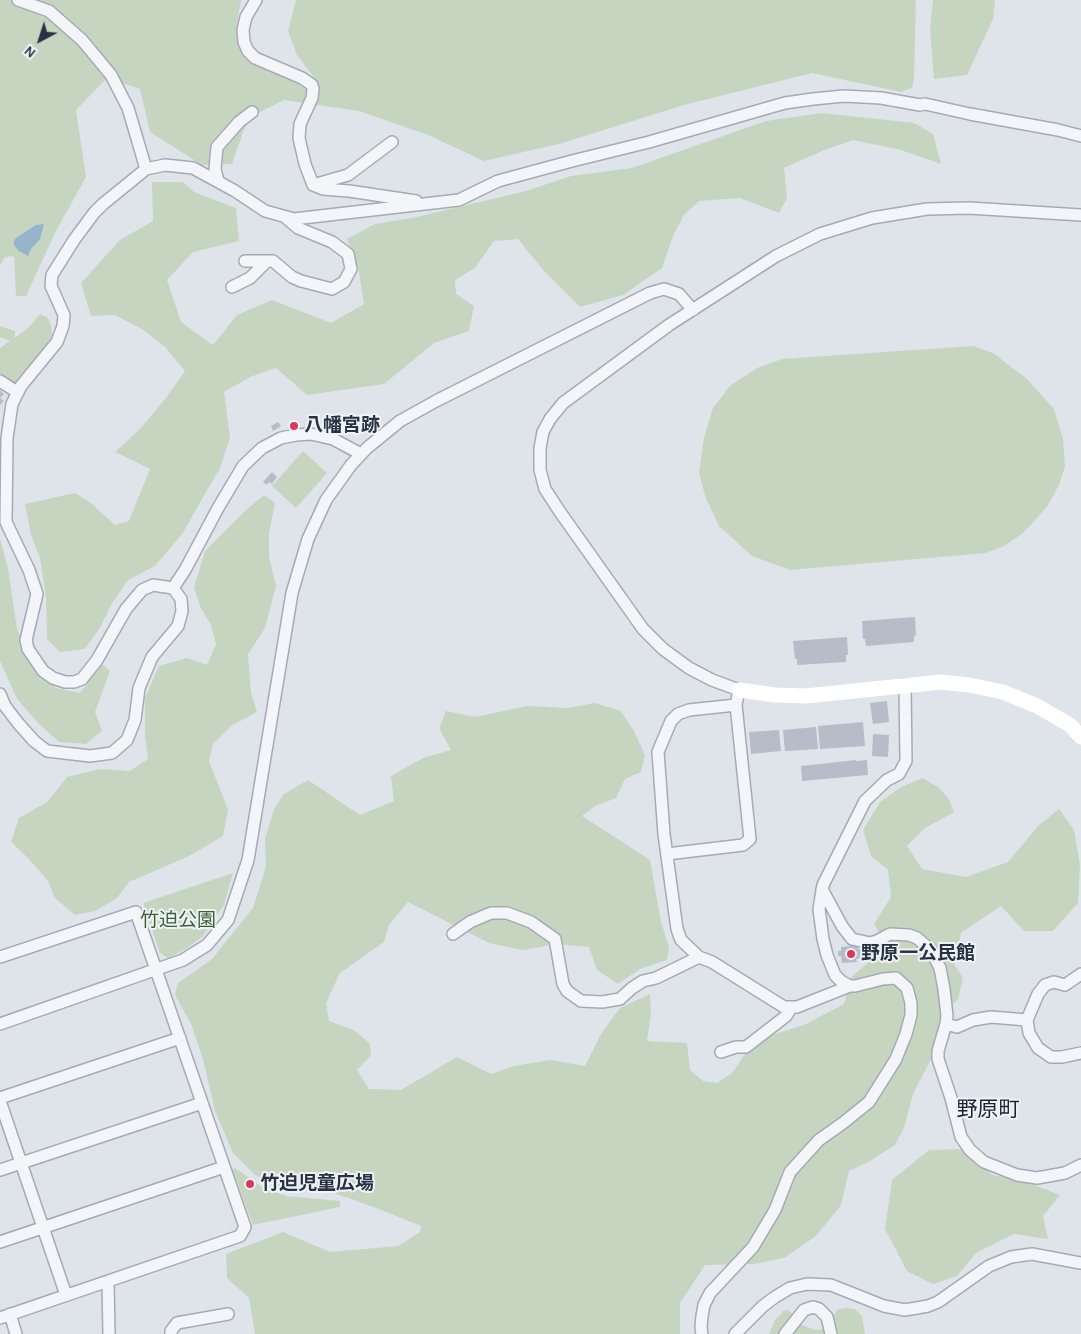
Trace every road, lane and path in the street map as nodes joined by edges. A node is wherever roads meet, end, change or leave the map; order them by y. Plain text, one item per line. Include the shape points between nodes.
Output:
1 (18, 0) edge
2 (256, 0) edge
3 (252, 112) dead end
4 (1081, 136) edge
5 (392, 142) dead end
6 (146, 169) junction
7 (218, 181) junction
8 (313, 185) junction
9 (428, 203) junction
10 (1081, 215) edge
11 (284, 216) junction
12 (245, 261) dead end
13 (267, 261) junction
14 (232, 287) dead end
15 (693, 310) junction
16 (0, 381) edge
17 (17, 392) junction
18 (361, 454) junction
19 (3, 523) edge
20 (173, 588) junction
21 (905, 686) junction
22 (739, 690) junction
23 (0, 694) edge
24 (736, 705) junction
25 (1081, 736) edge
26 (667, 854) junction
27 (822, 889) junction
28 (453, 934) dead end
29 (0, 957) edge
30 (699, 957) junction
31 (157, 970) junction
32 (1081, 974) edge
33 (850, 986) junction
34 (791, 1008) junction
35 (1027, 1020) junction
36 (0, 1024) edge
37 (946, 1024) junction
38 (180, 1038) junction
39 (721, 1052) dead end
40 (1081, 1053) edge
41 (0, 1100) edge
42 (202, 1102) junction
43 (21, 1163) junction
44 (1081, 1165) edge
45 (224, 1167) junction
46 (0, 1170) edge
47 (43, 1228) junction
48 (0, 1242) edge
49 (1081, 1263) edge
50 (108, 1281) junction
51 (66, 1295) junction
52 (228, 1314) dead end
53 (5, 1316) edge
54 (16, 1334) edge
55 (109, 1334) edge
56 (171, 1334) edge
57 (702, 1334) edge
58 (735, 1334) edge
59 (785, 1334) edge
60 (831, 1334) edge

1 - 6 street via 49,11 82,40 111,75 128,108
2 - 8 street via 243,30 248,51 255,58 302,78 313,89 300,124 299,138
3 - 7 street via 217,147 215,170
4 - 9 street via 925,104 853,96 813,99 784,103 498,181 459,200
5 - 8 street via 348,175
6 - 7 street via 165,164 185,166
6 - 17 street via 94,213 55,270 51,280 64,315 63,326 57,342
7 - 11 street via 264,211
8 - 9 street
9 - 11 street via 294,219
10 - 15 street via 936,208 872,218 820,234 776,256
11 - 13 street via 298,228 332,242 348,254 350,272 344,282 332,289 301,281 273,261
12 - 13 street
13 - 14 street via 250,278
15 - 18 street via 679,294 664,289 650,293 400,421
15 - 22 street via 563,403 543,432 540,470 545,489 643,629 689,668
16 - 17 street
17 - 19 street via 10,412 7,438
18 - 20 street via 333,439 311,434 281,438 262,448 243,466
18 - 31 street via 326,500 308,539 292,592 248,860 228,920 207,945 183,960
19 - 20 street via 28,570 36,594 26,640 28,649 43,671 53,678 65,682 82,679 97,660 126,609 142,590 153,585
20 - 23 street via 181,599 178,626 152,657 139,688 135,720 126,740 112,753 90,756 47,751 18,723
21 - 22 street via 806,696
21 - 25 street via 941,682 1003,692 1037,706 1070,725
21 - 27 street via 906,761 899,774 887,780 865,801
22 - 24 street
24 - 26 street via 689,710 678,714 671,722 658,752
24 - 26 street via 750,839 743,845
26 - 30 street via 677,929 682,940
27 - 33 street via 820,925 827,955 835,975
27 - 37 street via 852,939 870,943 890,934 908,935 931,950 940,968
28 - 30 street via 491,913 506,913 531,922 555,939 563,984 581,1001 620,999 643,981
29 - 31 street via 136,912
30 - 34 street via 712,962 776,1004
31 - 36 street
31 - 38 street
32 - 35 street via 1065,985 1054,982 1045,985
33 - 34 street
33 - 57 street via 896,978 907,988 911,1015 896,1059 869,1102 819,1140 790,1172 753,1247 710,1293 704,1305
34 - 39 street via 786,1016 746,1047
35 - 37 street via 991,1017 957,1027
35 - 40 street via 1029,1033 1044,1054 1062,1057
37 - 44 street via 938,1059 962,1137 970,1150 984,1162 1027,1177 1058,1175
38 - 41 street
38 - 42 street
41 - 43 street
42 - 43 street
42 - 45 street
43 - 46 street
43 - 47 street
45 - 47 street
45 - 50 street via 245,1227 240,1236
47 - 48 street
47 - 51 street
49 - 58 street via 1032,1254 1011,1256 989,1266 938,1302 905,1310 884,1306 831,1285 807,1284 790,1288 775,1297
50 - 51 street
50 - 55 street
51 - 53 street
52 - 56 street via 177,1323
53 - 54 street
59 - 60 street via 804,1310 813,1307 827,1317

